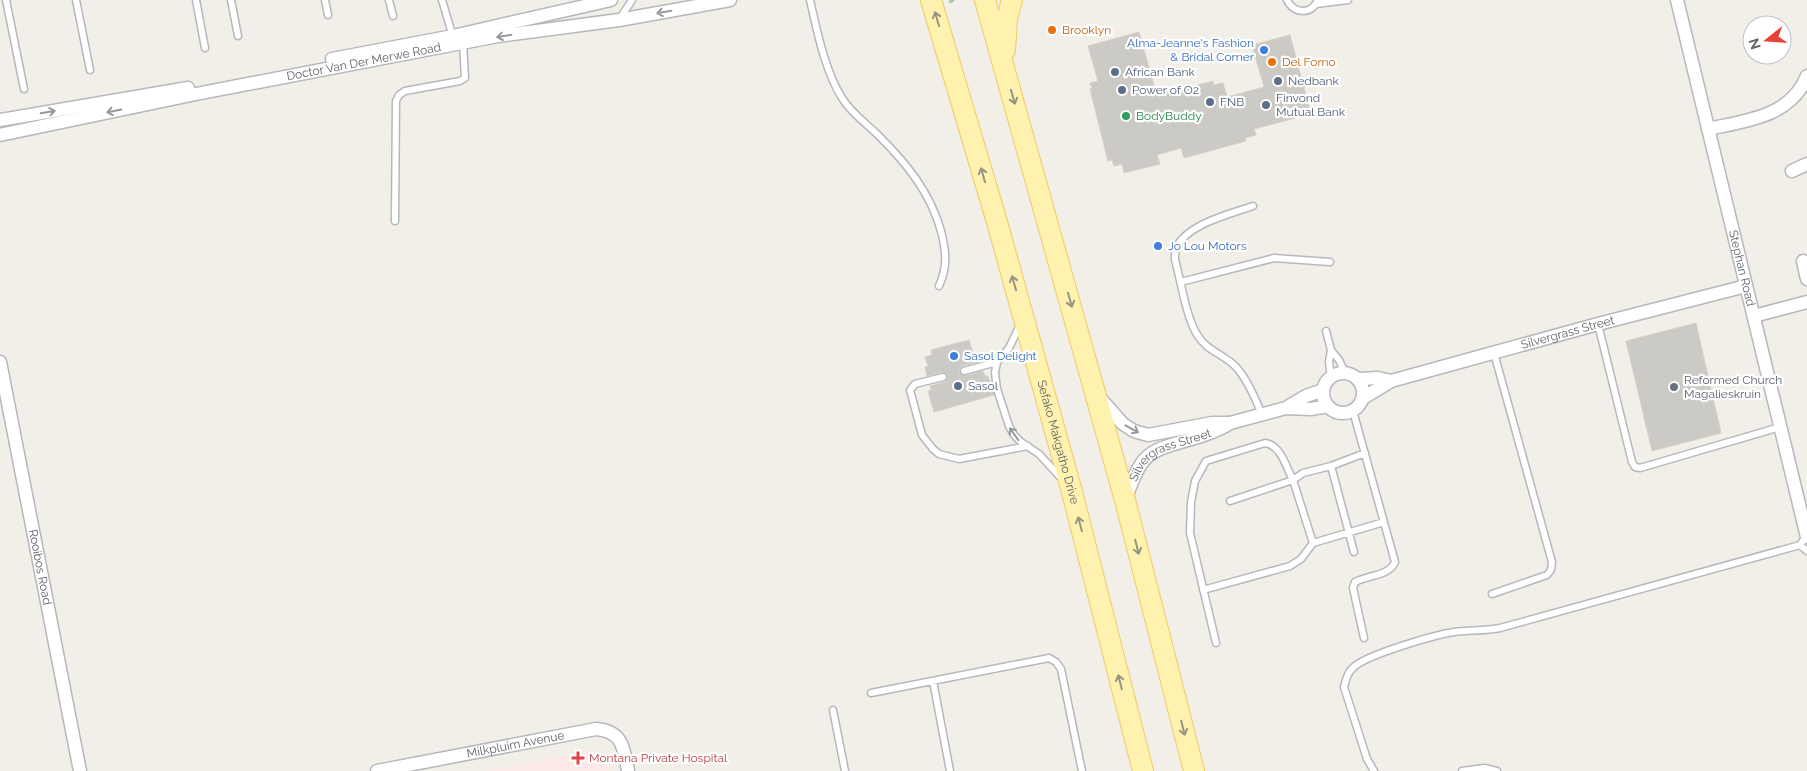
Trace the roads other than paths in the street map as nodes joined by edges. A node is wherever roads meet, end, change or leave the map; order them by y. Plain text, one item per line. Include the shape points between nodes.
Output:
1 (6, 0) edge
2 (76, 0) edge
3 (196, 0) edge
4 (232, 0) edge
5 (325, 0) edge
6 (389, 0) edge
7 (442, 0) edge
8 (611, 0) edge
9 (632, 0) edge
10 (730, 0) edge
11 (810, 0) edge
12 (931, 0) edge
13 (986, 0) edge
14 (1012, 0) edge
15 (1287, 0) edge
16 (1348, 0) edge
17 (1677, 0) edge
18 (1317, 2) edge
19 (328, 15) dead end
20 (393, 16) dead end
21 (619, 20) junction
22 (238, 36) dead end
23 (457, 41) junction
24 (205, 48) dead end
25 (1004, 67) junction
26 (90, 70) dead end
27 (1806, 83) edge
28 (24, 89) dead end
29 (0, 120) edge
30 (1708, 129) junction
31 (0, 135) edge
32 (1807, 164) edge
33 (1792, 170) dead end
34 (1253, 206) dead end
35 (395, 221) dead end
36 (1803, 261) dead end
37 (1330, 262) dead end
38 (1807, 279) edge
39 (1181, 282) junction
40 (939, 286) dead end
41 (1746, 286) junction
42 (1807, 302) edge
43 (1023, 314) junction
44 (1754, 316) junction
45 (1598, 324) junction
46 (1326, 331) dead end
47 (1331, 350) junction
48 (1494, 353) junction
49 (997, 362) junction
50 (1, 370) edge
51 (964, 371) dead end
52 (1345, 373) junction
53 (1331, 376) junction
54 (943, 377) dead end
55 (1358, 379) junction
56 (1391, 380) junction
57 (1323, 390) junction
58 (1097, 396) junction
59 (1363, 398) junction
60 (1328, 406) junction
61 (1286, 408) junction
62 (1353, 411) junction
63 (1262, 414) junction
64 (1230, 422) junction
65 (1780, 427) junction
66 (1028, 446) junction
67 (1365, 453) junction
68 (1331, 466) junction
69 (1292, 480) junction
70 (1072, 492) junction
71 (1125, 500) junction
72 (1230, 501) dead end
73 (1384, 522) junction
74 (1348, 531) junction
75 (1805, 538) edge
76 (1313, 543) junction
77 (1807, 550) edge
78 (1354, 552) dead end
79 (1203, 590) junction
80 (1492, 594) dead end
81 (1364, 638) dead end
82 (1216, 643) dead end
83 (933, 681) junction
84 (871, 693) dead end
85 (833, 710) dead end
86 (80, 771) edge
87 (377, 771) edge
88 (628, 771) edge
89 (845, 771) edge
90 (950, 771) edge
91 (1082, 771) edge
92 (1143, 771) edge
93 (1194, 771) edge
94 (1374, 771) edge
95 (1462, 771) edge
96 (1497, 771) edge

1 - 28 lane
2 - 26 lane
3 - 24 lane
4 - 22 lane
5 - 19 lane
6 - 20 lane
7 - 23 lane
8 - 23 street, Doctor Van Der Merwe Road
9 - 21 lane
10 -> 21 street, Doctor Van Der Merwe Road
11 - 40 lane via 832,76 842,98 922,184 946,250 944,276
43 -> 12 main road, Sefako Makgatho Drive
13 - 25 main road
14 - 25 main road via 1006,26
15 - 18 lane via 1291,7 1302,11
16 - 18 lane
17 - 30 street, Stephan Road
21 -> 23 street, Doctor Van Der Merwe Road
29 -> 23 street, Doctor Van Der Merwe Road
23 -> 31 street, Doctor Van Der Merwe Road
23 - 35 lane via 465,78 405,92 396,101
25 -> 58 main road
27 - 30 street via 1788,102 1770,114
30 - 41 street, Stephan Road
32 - 33 street
34 - 39 lane via 1197,227 1185,236 1176,248 1175,260
36 - 38 street
37 - 39 lane via 1274,258
39 - 63 lane via 1199,339 1236,367
41 - 44 street, Stephan Road
41 - 45 street, Silvergrass Street
42 - 44 street
43 - 49 lane via 1013,342
43 - 70 main road, Sefako Makgatho Drive
44 - 65 street, Stephan Road
45 - 48 street, Silvergrass Street
45 - 65 lane via 1635,467
46 - 47 lane
47 - 52 lane
47 - 53 lane
48 - 56 street, Silvergrass Street
48 - 80 lane via 1552,562 1547,574
49 - 51 lane
66 -> 49 lane via 1017,439 1008,426 995,378
50 - 86 street, Rooibos Road
52 - 53 street
52 - 55 street
53 - 57 street
54 - 66 lane via 915,384 910,390 922,435 933,450 959,458
55 - 56 street, Silvergrass Street
55 - 59 street via 1363,388
56 - 59 street, Silvergrass Street
57 - 60 street
57 - 61 street, Silvergrass Street
58 -> 64 street, Silvergrass Street via 1123,424 1143,434
58 - 71 main road
59 - 62 street
60 - 61 street, Silvergrass Street
60 - 62 street via 1342,414
61 - 63 street, Silvergrass Street
62 - 67 lane
63 - 64 street, Silvergrass Street
64 - 71 street, Silvergrass Street via 1215,432 1159,448 1148,455 1136,470
65 - 75 street, Stephan Road
66 - 70 lane via 1050,465
67 - 68 lane
67 - 73 lane
68 - 69 lane via 1303,473
68 - 74 lane
69 - 72 lane
69 - 76 lane
69 - 79 lane via 1278,449 1272,444 1265,443 1206,461 1195,481 1190,533
92 -> 70 main road, Sefako Makgatho Drive
71 -> 93 main road
73 - 74 lane
73 - 81 lane via 1395,562 1393,568 1363,578 1355,582 1353,588
74 - 76 lane
74 - 78 lane
75 - 77 lane
75 - 94 lane via 1500,628 1447,634 1364,661 1353,667 1344,686 1367,759
76 - 79 lane via 1301,559 1290,566
79 - 82 lane
83 - 84 lane
83 - 90 lane
83 - 91 lane via 1049,658 1056,662 1061,669
85 - 89 lane
87 - 88 street, Milkpluim Avenue via 596,729 617,736
95 - 96 lane via 1484,768

